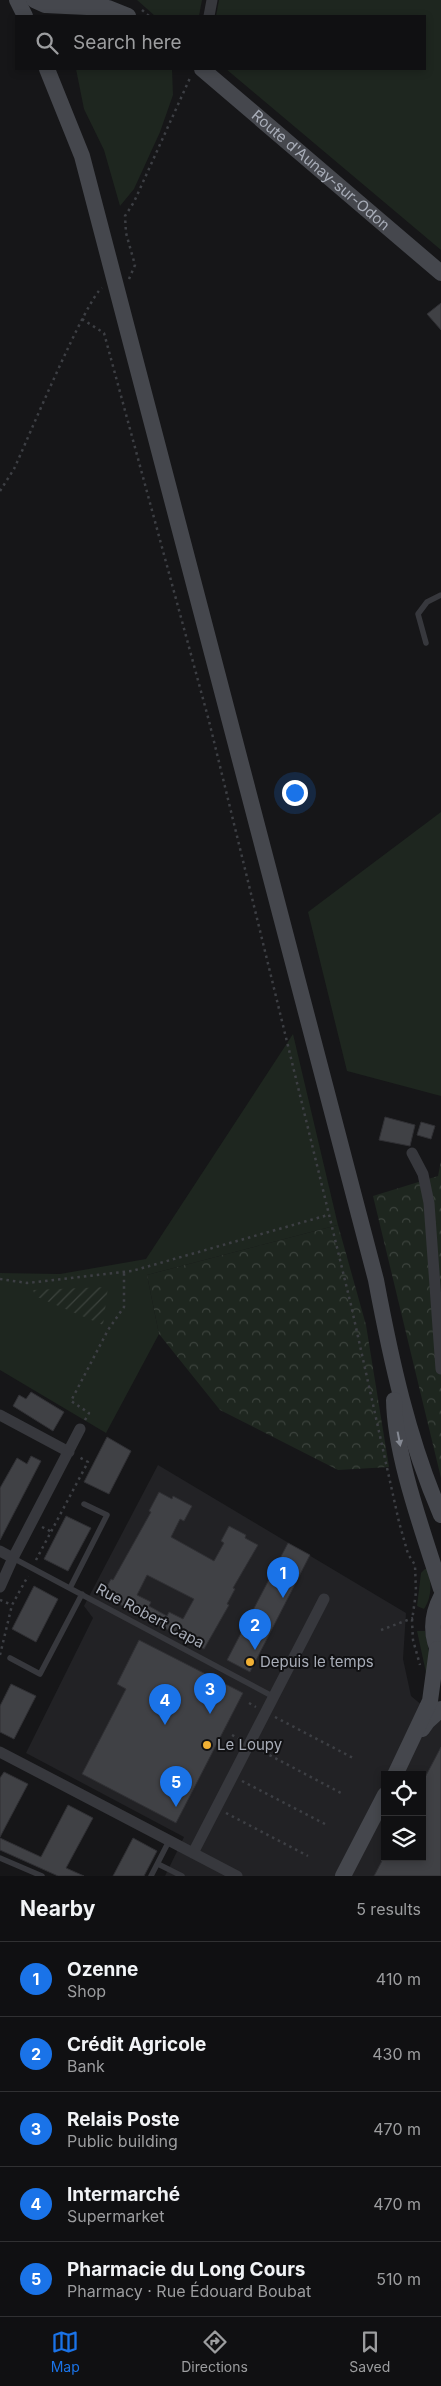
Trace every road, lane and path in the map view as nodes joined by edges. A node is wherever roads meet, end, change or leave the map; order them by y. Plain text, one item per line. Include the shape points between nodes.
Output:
1 (17, 0) edge
2 (34, 0) edge
3 (212, 0) edge
4 (24, 15) edge
5 (126, 15) edge
6 (209, 15) edge
7 (47, 70) edge
8 (196, 73) edge
9 (441, 273) edge
10 (118, 291) junction
11 (82, 319) junction
12 (0, 491) edge
13 (441, 595) edge
14 (426, 643) dead end
15 (412, 1153) dead end
16 (328, 1215) junction
17 (124, 1272) junction
18 (0, 1279) edge
19 (441, 1369) edge
20 (394, 1373) junction
21 (0, 1415) edge
22 (80, 1429) joint
23 (69, 1452) junction
24 (84, 1504) dead end
25 (441, 1515) edge
26 (0, 1551) edge
27 (13, 1558) junction
28 (32, 1568) junction
29 (0, 1587) edge
30 (70, 1588) junction
31 (441, 1589) edge
32 (82, 1594) junction
33 (441, 1597) edge
34 (324, 1599) dead end
35 (0, 1600) edge
36 (12, 1605) junction
37 (413, 1618) junction
38 (381, 1630) dead end
39 (439, 1652) edge
40 (0, 1657) edge
41 (10, 1658) dead end
42 (421, 1669) dead end
43 (274, 1697) junction
44 (441, 1709) edge
45 (274, 1716) dead end
46 (232, 1735) dead end
47 (242, 1740) dead end
48 (257, 1748) dead end
49 (0, 1752) edge
50 (356, 1759) dead end
51 (396, 1771) edge
52 (397, 1771) edge
53 (241, 1780) dead end
54 (341, 1793) dead end
55 (381, 1803) edge
56 (224, 1812) dead end
57 (325, 1824) dead end
58 (169, 1841) junction
59 (193, 1853) junction
60 (308, 1856) dead end
61 (0, 1858) edge
62 (158, 1864) junction
63 (42, 1876) edge
64 (151, 1876) edge
65 (182, 1876) edge
66 (237, 1876) edge
67 (343, 1876) edge

1 - 4 main road
2 - 5 main road via 45,5 108,8
3 - 6 street
7 - 10 main road via 82,156
8 - 9 main road, Route d'Aunay-sur-Odon
8 - 10 path via 125,216 126,233 136,265 132,276
10 - 11 path via 107,294 103,288 97,291
10 - 20 main road via 376,1280
11 - 12 path via 14,469
11 - 16 path via 104,333 209,721
13 - 14 lane via 427,602 418,614
15 - 19 street via 423,1174 429,1203
16 - 17 path
16 - 37 path via 399,1522 408,1554 415,1565
17 - 18 path via 27,1282
17 - 22 path via 124,1307 108,1330 71,1402 89,1413
20 - 25 main road via 418,1454
20 -> 31 main road via 399,1440
21 - 23 street
22 - 23 street
23 - 27 street
23 - 28 path via 88,1462
24 - 30 lane via 107,1516
26 - 27 street
27 - 28 lane, Rue Robert Capa
27 - 29 street
28 - 30 lane, Rue Robert Capa
28 - 36 path
30 - 32 lane, Rue Robert Capa
32 - 41 lane via 40,1674
32 - 43 lane, Rue Robert Capa
33 - 39 main road via 433,1627
34 - 43 street
35 - 36 path
36 - 40 path
37 - 38 path
37 - 42 path via 413,1640
39 - 51 main road via 430,1701
43 - 59 street
44 - 52 main road via 427,1722
45 - 50 path
46 - 47 path
48 - 54 path
49 - 58 street
53 - 57 path
55 - 67 main road
56 - 60 path
58 - 59 street
58 - 62 lane
59 - 66 street
61 - 63 lane
62 - 64 lane
62 - 65 lane

